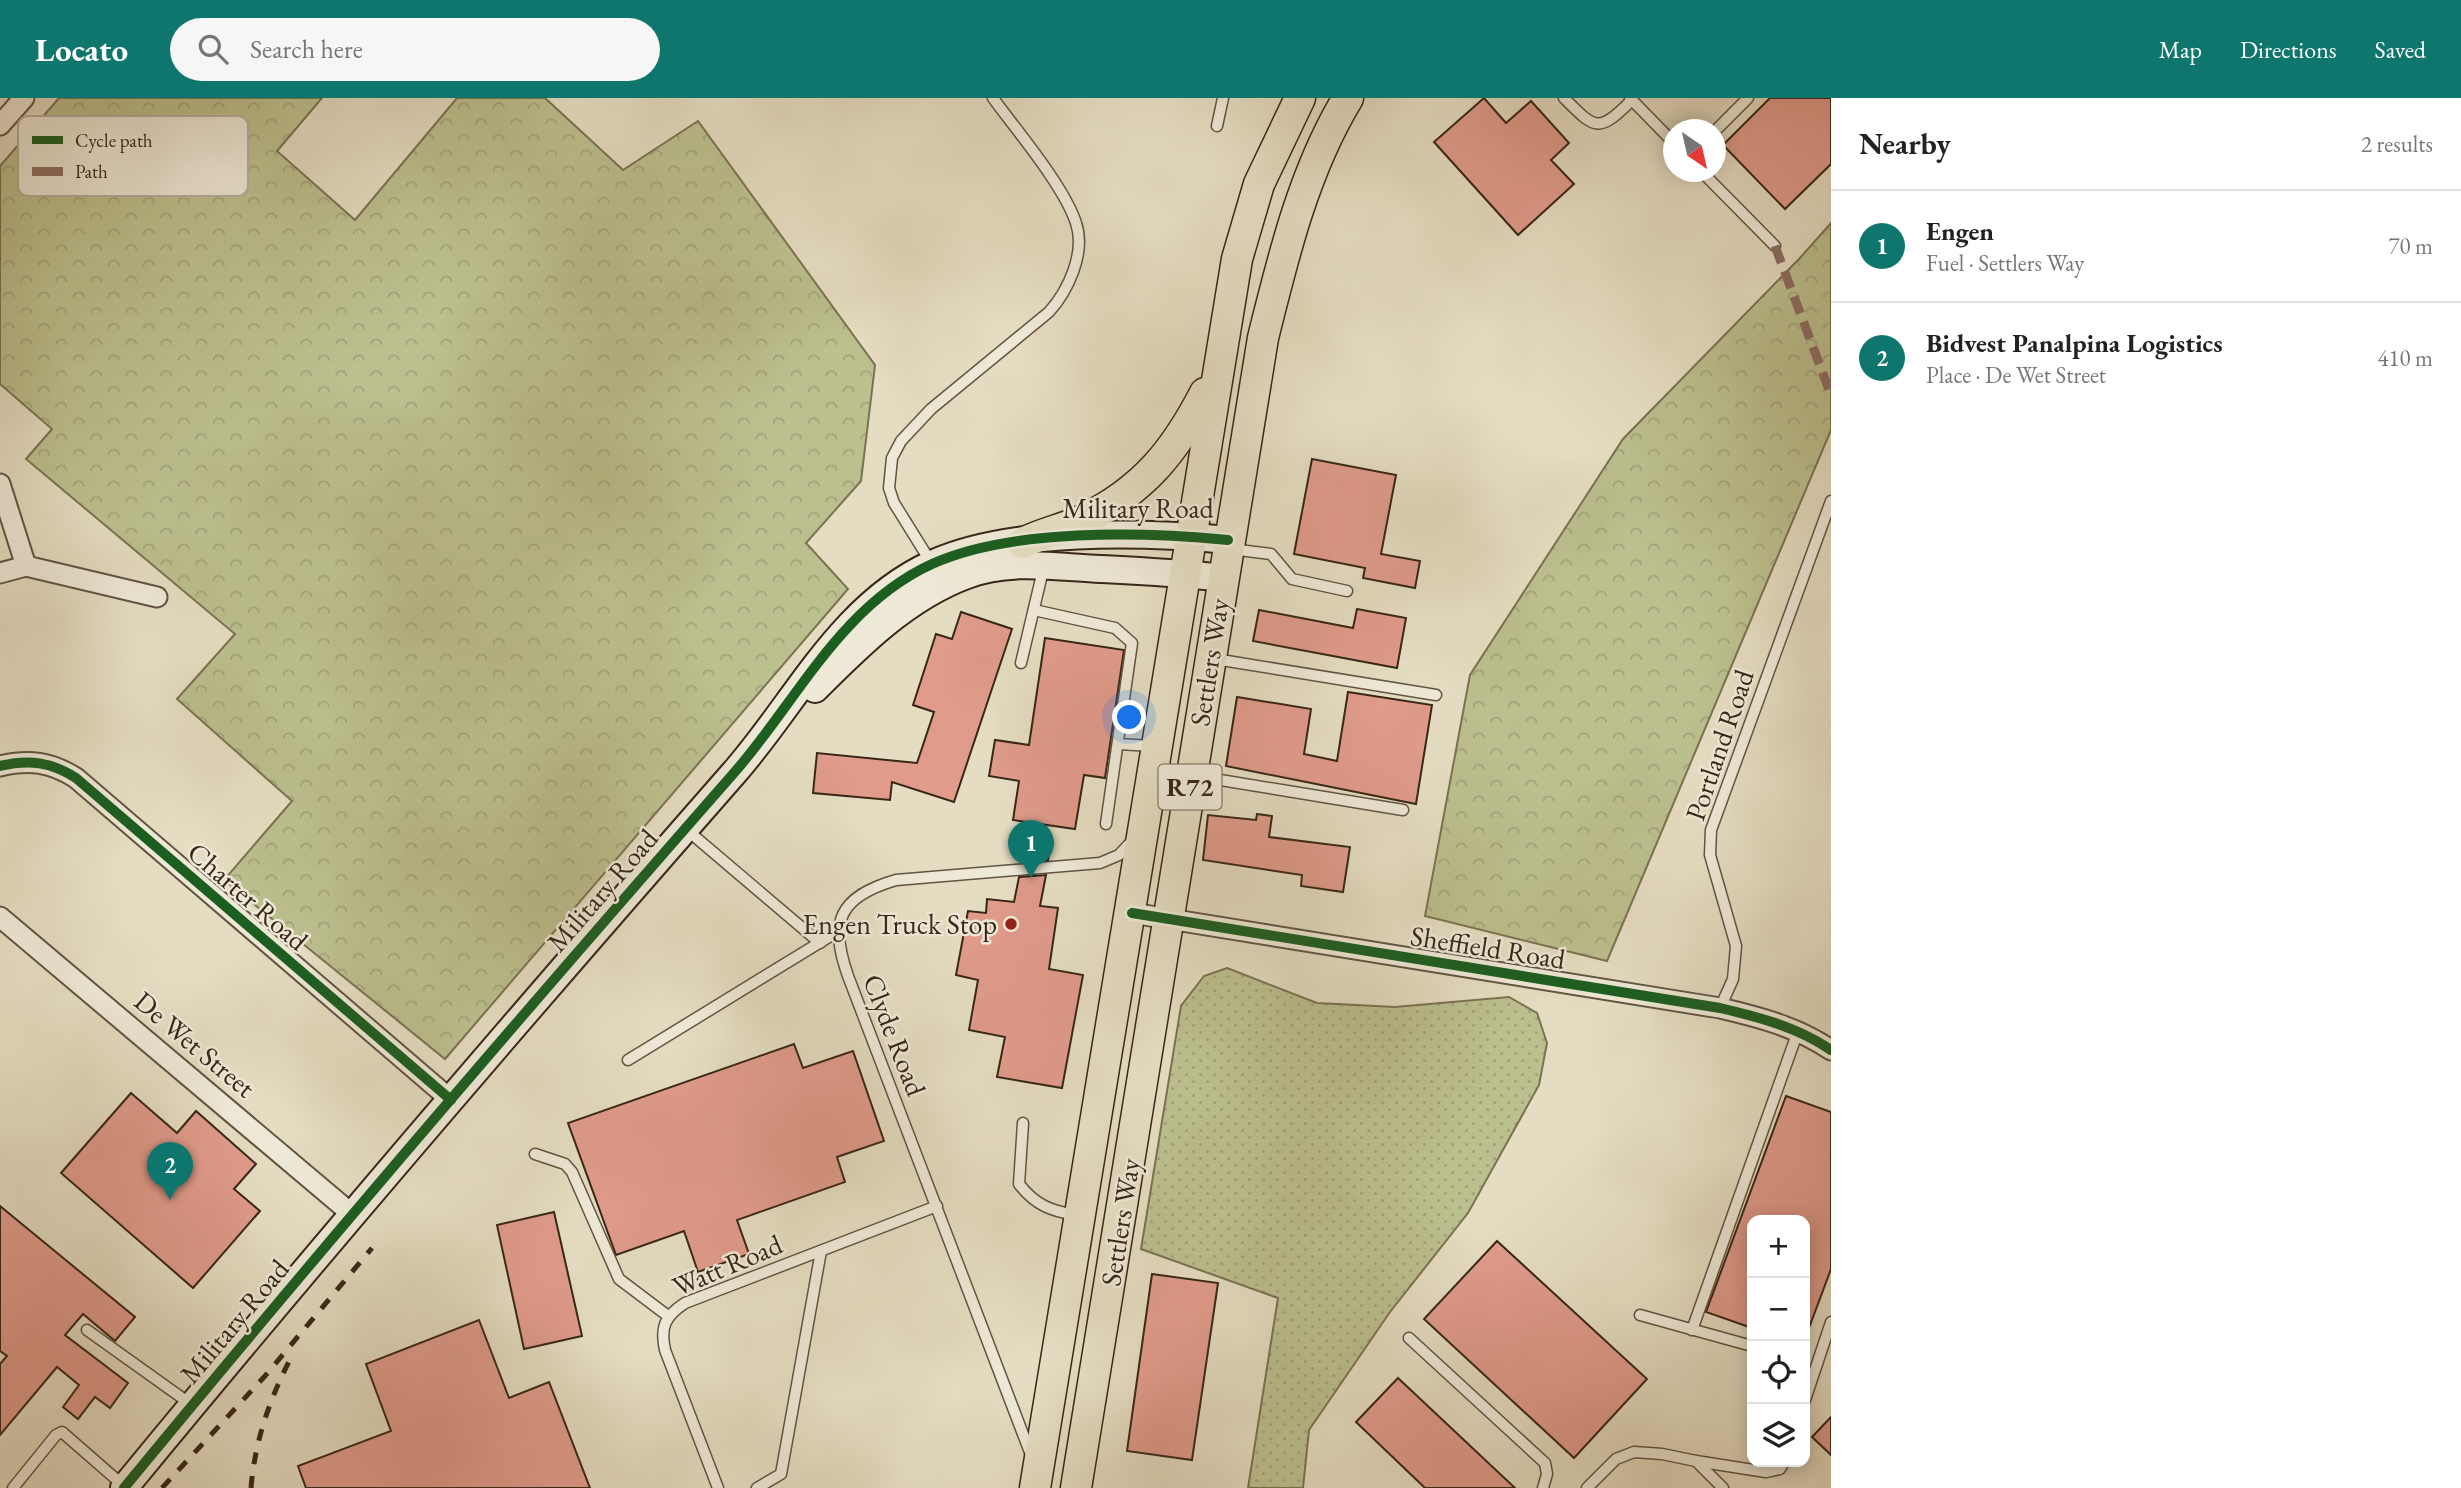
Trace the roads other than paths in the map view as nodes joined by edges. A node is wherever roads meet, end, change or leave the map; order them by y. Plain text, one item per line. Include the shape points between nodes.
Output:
1 (24, 98) edge
2 (993, 98) edge
3 (1223, 98) edge
4 (1300, 98) edge
5 (1348, 98) edge
6 (1564, 98) edge
7 (1748, 98) edge
8 (1631, 99) edge
9 (1726, 120) edge
10 (0, 125) edge
11 (1217, 126) dead end
12 (1663, 132) edge
13 (1712, 182) edge
14 (1775, 246) dead end
15 (1217, 369) junction
16 (0, 484) edge
17 (1831, 501) edge
18 (1190, 537) junction
19 (1023, 543) junction
20 (1227, 544) junction
21 (26, 566) junction
22 (1044, 566) junction
23 (0, 573) edge
24 (939, 574) junction
25 (1185, 574) junction
26 (1222, 578) junction
27 (1347, 591) dead end
28 (157, 597) dead end
29 (1034, 610) junction
30 (1210, 658) junction
31 (1021, 663) dead end
32 (1436, 695) dead end
33 (1118, 744) junction
34 (1156, 746) junction
35 (0, 766) edge
36 (1192, 775) junction
37 (1403, 810) dead end
38 (1105, 824) dead end
39 (685, 829) junction
40 (1142, 832) junction
41 (1132, 913) junction
42 (0, 917) edge
43 (1170, 919) junction
44 (837, 932) junction
45 (820, 943) junction
46 (1720, 1007) junction
47 (1798, 1031) junction
48 (1831, 1049) edge
49 (628, 1060) dead end
50 (451, 1100) junction
51 (1023, 1124) dead end
52 (535, 1154) dead end
53 (937, 1206) junction
54 (353, 1215) junction
55 (1080, 1216) junction
56 (821, 1251) junction
57 (1640, 1315) dead end
58 (668, 1316) junction
59 (1831, 1322) edge
60 (87, 1330) dead end
61 (1692, 1330) junction
62 (1409, 1338) dead end
63 (1747, 1345) edge
64 (1810, 1363) edge
65 (1816, 1365) junction
66 (1810, 1384) edge
67 (192, 1405) junction
68 (1696, 1461) junction
69 (1781, 1467) edge
70 (1036, 1480) edge
71 (13, 1488) edge
72 (125, 1488) edge
73 (718, 1488) edge
74 (757, 1488) edge
75 (1076, 1488) edge
76 (1543, 1488) edge
77 (1587, 1488) edge
78 (1723, 1488) edge

1 - 10 street
2 - 24 lane via 1054,184 1076,224 1078,247 1064,295 932,409 901,440 892,458 889,488 894,503
3 - 11 lane
4 - 15 main road, Settlers Way / R72 via 1259,184 1237,259
5 - 20 main road, Settlers Way / R72 via 1315,165 1280,267
6 - 8 lane via 1589,123 1598,125 1614,118
7 - 9 lane
8 - 12 lane
13 - 14 lane
15 - 18 main road, Settlers Way / R72
15 - 19 main road via 1176,445 1149,475 1081,521
16 - 21 street
17 - 46 lane, Portland Road via 1711,830 1710,855 1736,946 1733,979
18 - 19 street, Military Road via 1084,534
18 - 20 street, Military Road
18 - 25 main road, Settlers Way / R72
19 - 24 street, Military Road via 976,549
20 - 26 main road, Settlers Way / R72
20 - 27 lane via 1271,554 1292,579
21 - 23 street
21 - 28 street
22 - 24 street, Military Road
22 - 25 street, Military Road
22 - 29 lane
24 - 39 street, Military Road via 812,692 780,715
25 - 26 street, Military Road
25 - 34 main road, Settlers Way / R72
26 - 30 main road, Settlers Way / R72
29 - 31 lane
29 - 33 lane via 1115,628 1132,642
30 - 32 lane
30 - 36 main road, Settlers Way / R72
33 - 34 lane
33 - 38 lane
34 - 40 main road, Settlers Way / R72
35 - 50 street, Charter Road via 32,761 76,778
36 - 37 lane
36 - 43 main road, Settlers Way / R72
39 - 45 lane
39 - 50 street, Military Road
40 - 41 main road, Settlers Way / R72
40 - 44 lane via 1119,855 1100,863 896,880 856,898
41 - 43 street, Sheffield Road
41 - 55 main road, Settlers Way / R72
42 - 54 street, De Wet Street
43 - 46 street, Sheffield Road
43 - 75 main road, Settlers Way / R72
44 - 45 lane
44 - 53 lane, Clyde Road via 848,976
45 - 49 lane
46 - 47 street, Sheffield Road
47 - 48 street, Sheffield Road
47 - 61 lane
50 - 54 street, Military Road
51 - 55 lane via 1018,1184 1051,1211
52 - 58 lane via 572,1171 619,1279
53 - 56 lane, Watt Road
53 - 70 lane, Clyde Road
54 - 67 street, Military Road
55 - 70 main road, Settlers Way / R72
56 - 58 lane, Watt Road via 685,1303
56 - 74 lane via 781,1474
57 - 61 lane
58 - 73 lane, Watt Road via 662,1329 665,1350
59 - 65 lane
60 - 67 lane
61 - 63 lane
62 - 76 lane via 1545,1463
64 - 65 lane
65 - 66 lane
67 - 72 street, Military Road
68 - 69 lane via 1766,1472
68 - 77 lane via 1634,1452 1616,1459
68 - 78 lane
71 - 72 lane via 62,1432

